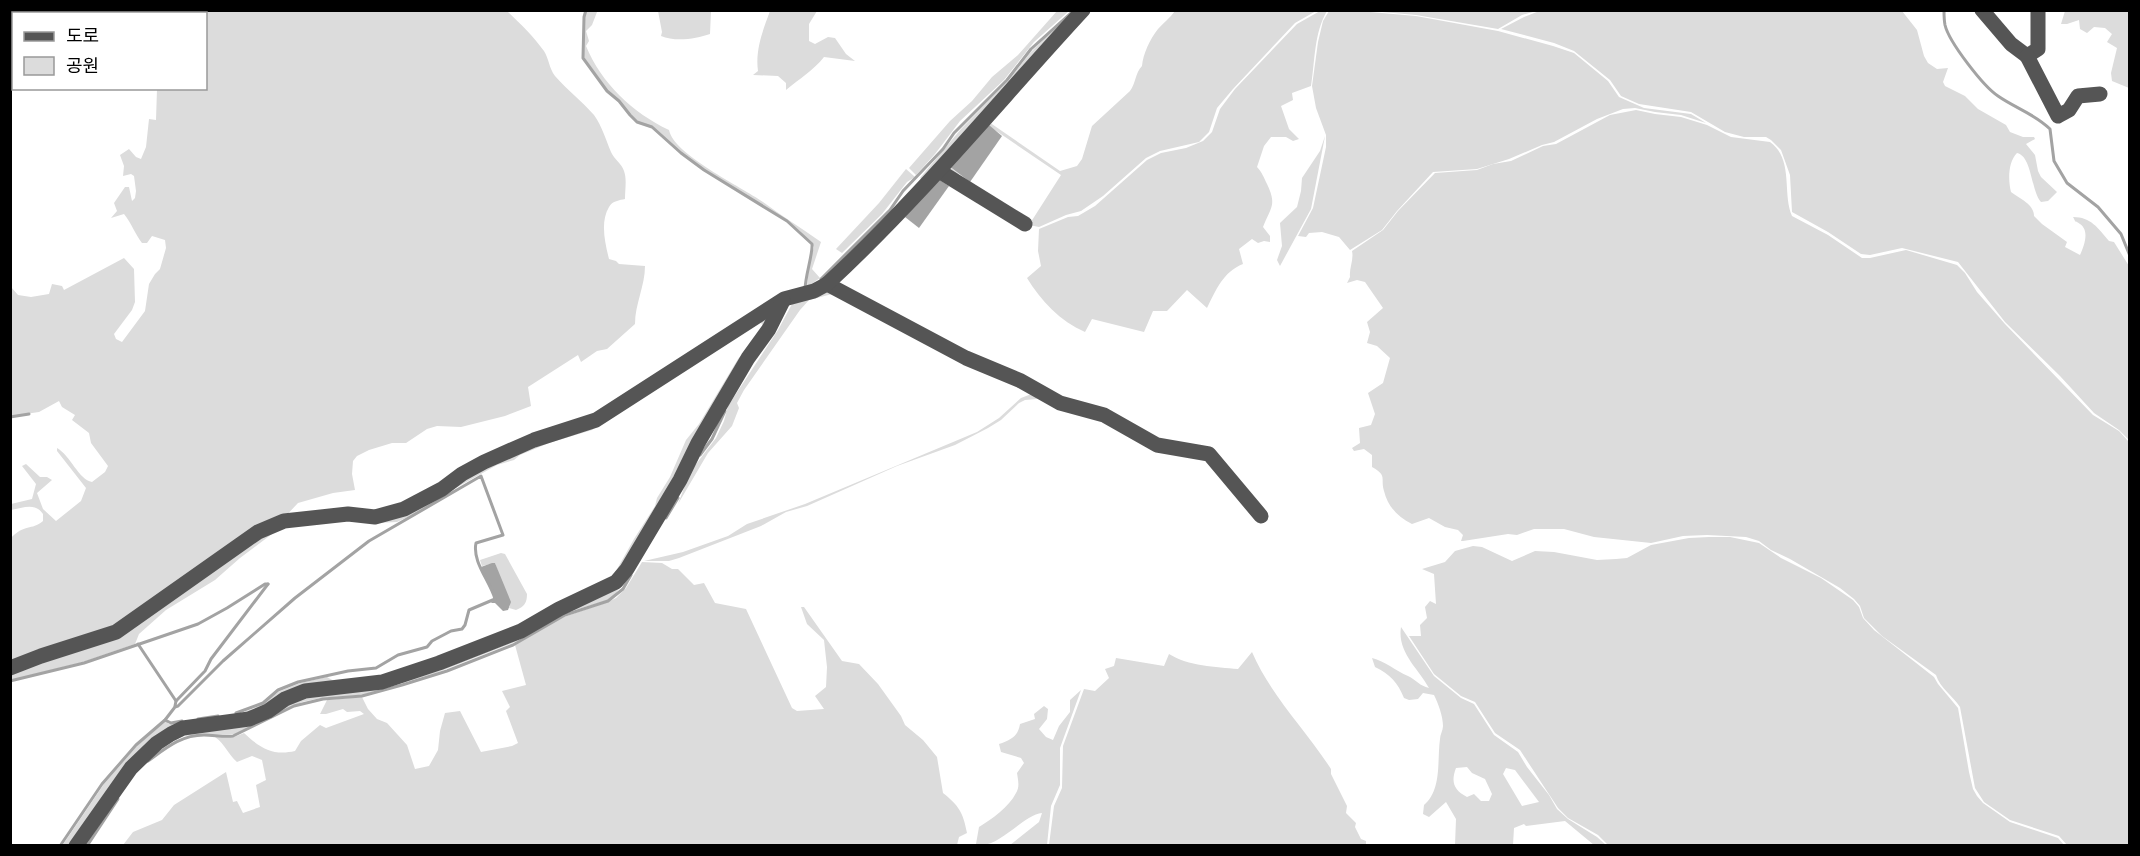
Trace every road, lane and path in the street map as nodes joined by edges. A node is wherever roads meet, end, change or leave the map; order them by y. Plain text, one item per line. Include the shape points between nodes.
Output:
1 (1083, 10) edge
2 (1982, 10) edge
3 (2038, 10) edge
4 (2027, 56) junction
5 (2100, 94) dead end
6 (939, 171) junction
7 (1024, 224) dead end
8 (828, 284) junction
9 (784, 298) junction
10 (1261, 516) dead end
11 (10, 668) edge
12 (76, 846) edge

1 - 6 street
2 - 4 street via 2011,44
3 - 4 street via 2038,49
4 - 5 street via 2058,116 2078,96
6 - 7 street
6 - 8 street via 900,215
8 - 9 street
8 - 10 street via 1060,403 1104,415 1157,445 1209,454
9 - 11 street via 596,420 534,440 484,462 427,498 387,515 348,514 272,525 116,632
9 - 12 street via 680,480 616,582 521,631 439,663 382,682 305,691 249,719 183,728 151,748 131,768

